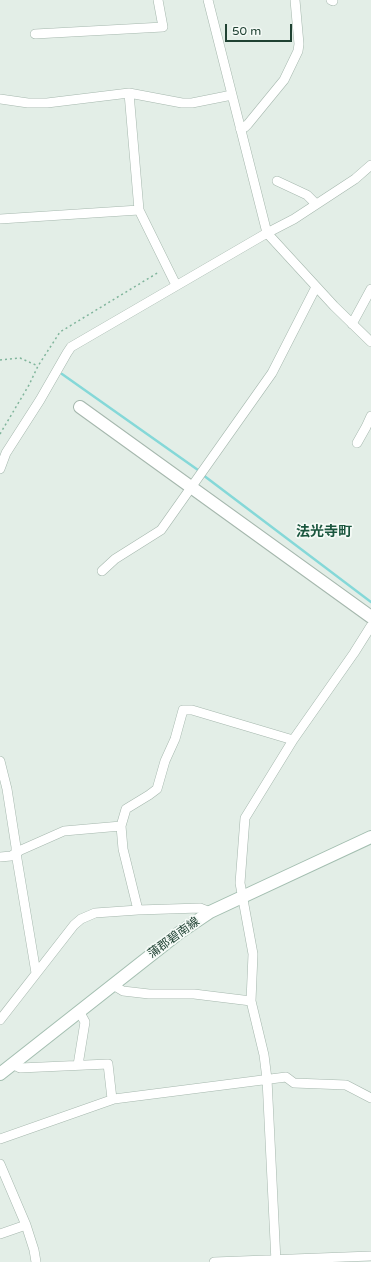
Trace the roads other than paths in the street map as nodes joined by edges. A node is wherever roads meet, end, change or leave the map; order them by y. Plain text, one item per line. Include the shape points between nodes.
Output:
1 (158, 0) edge
2 (208, 0) edge
3 (295, 0) edge
4 (35, 34) dead end
5 (129, 93) junction
6 (232, 95) junction
7 (0, 99) edge
8 (240, 128) junction
9 (371, 165) edge
10 (277, 181) dead end
11 (316, 204) junction
12 (139, 210) junction
13 (0, 219) edge
14 (267, 233) junction
15 (176, 285) junction
16 (316, 287) junction
17 (371, 289) edge
18 (352, 324) junction
19 (371, 342) edge
20 (80, 407) dead end
21 (371, 416) edge
22 (367, 435) edge
23 (357, 443) dead end
24 (0, 469) edge
25 (191, 486) junction
26 (102, 572) dead end
27 (371, 617) edge
28 (371, 626) edge
29 (292, 740) junction
30 (0, 761) edge
31 (121, 826) junction
32 (371, 837) edge
33 (16, 852) junction
34 (0, 857) edge
35 (243, 897) junction
36 (138, 910) junction
37 (210, 912) junction
38 (36, 973) junction
39 (113, 985) junction
40 (251, 1001) junction
41 (79, 1011) junction
42 (0, 1020) edge
43 (14, 1063) junction
44 (78, 1065) junction
45 (0, 1074) edge
46 (267, 1079) junction
47 (371, 1098) edge
48 (112, 1099) junction
49 (0, 1139) edge
50 (0, 1164) edge
51 (26, 1225) junction
52 (0, 1234) edge
53 (371, 1256) edge
54 (276, 1260) edge
55 (36, 1262) edge
56 (214, 1262) edge

1 - 4 street via 163,27
2 - 6 street
3 - 8 street via 299,44 289,73 248,124
5 - 6 street via 182,103
5 - 7 street via 47,103
5 - 12 street
6 - 8 street
8 - 14 street
9 - 11 street via 355,179
10 - 11 street via 307,195
11 - 14 street
12 - 13 street
12 - 15 street
14 - 15 street
14 - 16 street
15 - 24 street via 71,347 6,453
16 - 18 street
16 - 25 street via 272,372
17 - 18 street
18 - 19 street
20 - 25 main road
21 - 22 street
22 - 23 street
25 - 26 street via 161,530 115,559
25 - 27 main road
28 - 29 street
29 - 31 street via 192,710 183,710 157,789 126,809
29 - 35 street via 245,818 240,883
30 - 33 street via 7,789
31 - 33 street via 64,831
31 - 36 street via 123,849
32 - 35 main road, 蒲郡碧南線
33 - 34 street via 11,856
33 - 38 street
35 - 37 main road, 蒲郡碧南線
35 - 40 street via 253,954
36 - 37 street via 200,908
36 - 38 street via 94,913 81,919
37 - 39 main road, 蒲郡碧南線 via 179,932
38 - 42 street
39 - 40 street via 123,991 194,994
39 - 41 main road, 蒲郡碧南線
40 - 46 street
41 - 43 main road, 蒲郡碧南線
41 - 44 street via 86,1022
43 - 44 street via 20,1068
43 - 45 main road, 蒲郡碧南線
44 - 48 street via 108,1064
46 - 47 street via 286,1077 294,1083 346,1085
46 - 48 street
46 - 54 street
48 - 49 street
50 - 51 street
51 - 52 street
51 - 55 street
53 - 54 street
54 - 56 street

